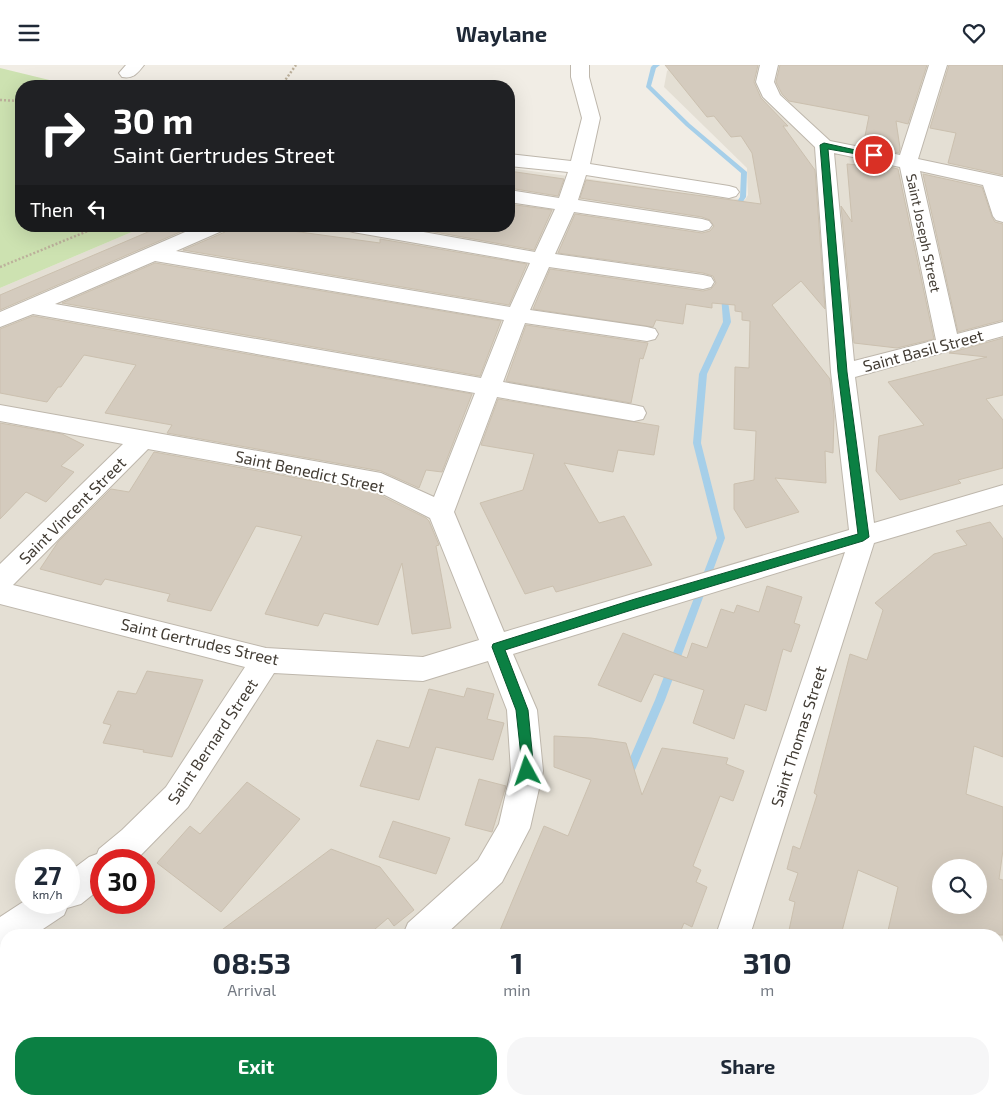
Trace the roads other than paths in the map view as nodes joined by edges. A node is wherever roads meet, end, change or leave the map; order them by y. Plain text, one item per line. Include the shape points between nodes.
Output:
1 (580, 65) edge
2 (769, 65) edge
3 (938, 65) edge
4 (824, 145) junction
5 (515, 161) edge
6 (908, 161) junction
7 (579, 167) junction
8 (997, 182) edge
9 (729, 193) dead end
10 (515, 197) edge
11 (567, 204) junction
12 (1003, 216) edge
13 (702, 225) dead end
14 (203, 232) edge
15 (387, 232) edge
16 (153, 254) junction
17 (541, 259) junction
18 (703, 282) dead end
19 (31, 307) junction
20 (516, 315) junction
21 (0, 320) edge
22 (1003, 329) edge
23 (647, 333) dead end
24 (948, 344) junction
25 (843, 372) junction
26 (490, 387) junction
27 (0, 413) edge
28 (634, 413) dead end
29 (143, 439) junction
30 (1003, 495) edge
31 (441, 512) junction
32 (863, 537) junction
33 (0, 581) edge
34 (0, 593) edge
35 (498, 647) junction
36 (266, 660) junction
37 (124, 849) edge
38 (35, 914) edge
39 (12, 929) edge
40 (427, 929) edge
41 (735, 929) edge

1 - 7 street via 591,118
2 - 4 street via 764,82 772,97
3 - 6 street, Saint Joseph Street
4 - 6 street
4 - 25 street
5 - 7 street
6 - 8 street
6 - 24 street, Saint Joseph Street
7 - 9 street
7 - 11 street
8 - 12 street
10 - 11 street
11 - 13 street
11 - 17 street
14 - 16 street
15 - 17 street
16 - 19 street
16 - 20 street
17 - 18 street
17 - 20 street
19 - 21 street
19 - 26 street
20 - 23 street
20 - 26 street
22 - 24 street, Saint Basil Street
24 - 25 street, Saint Basil Street
25 - 32 street
26 - 28 street
26 - 31 street
27 - 29 street, Saint Benedict Street
29 - 31 street, Saint Benedict Street via 381,482
29 - 33 street, Saint Vincent Street
30 - 32 street, Saint Gertrudes Street
31 - 35 street
32 - 35 street, Saint Gertrudes Street
32 - 41 street, Saint Thomas Street
34 - 36 street, Saint Gertrudes Street
35 - 36 street, Saint Gertrudes Street via 423,669
35 - 40 street via 522,710 527,771 514,827 490,871
36 - 37 street, Saint Bernard Street via 177,797
38 - 39 street

